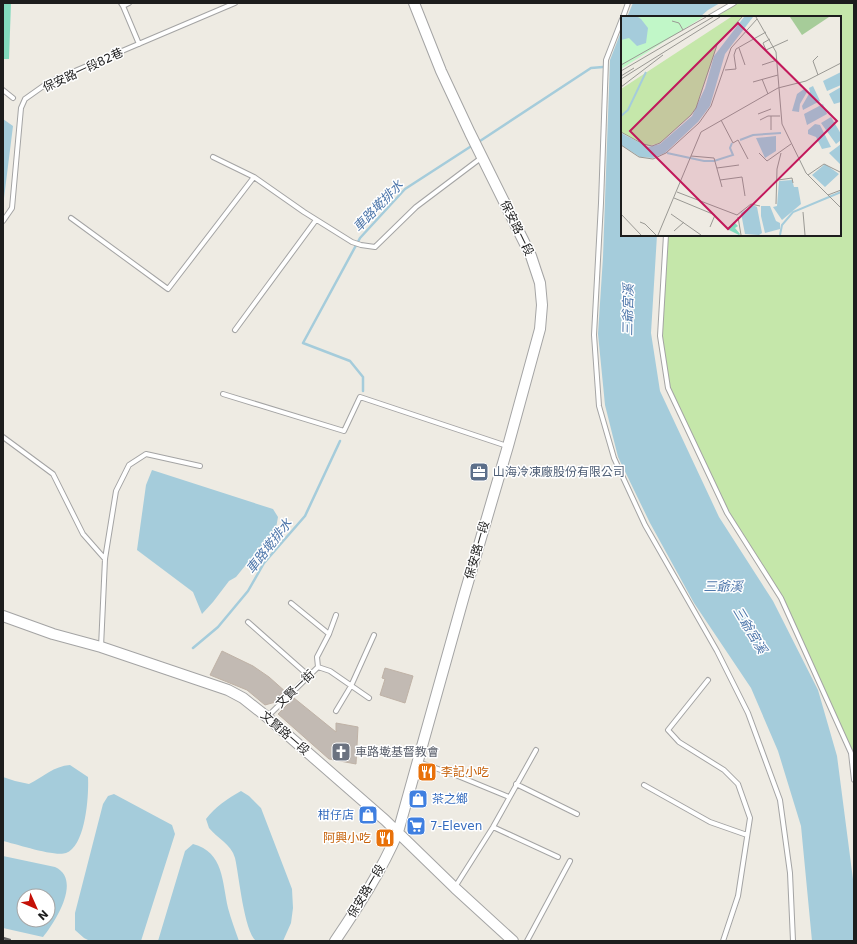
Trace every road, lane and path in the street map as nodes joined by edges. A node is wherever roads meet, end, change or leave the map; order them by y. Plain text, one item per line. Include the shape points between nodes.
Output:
1 (129, 3) edge
2 (236, 3) edge
3 (414, 3) edge
4 (628, 3) edge
5 (734, 3) edge
6 (122, 4) edge
7 (623, 16) edge
8 (712, 16) edge
9 (621, 21) edge
10 (139, 44) junction
11 (3, 90) edge
12 (13, 98) dead end
13 (481, 156) junction
14 (213, 157) dead end
15 (254, 177) junction
16 (72, 218) dead end
17 (316, 220) junction
18 (3, 221) edge
19 (666, 236) edge
20 (235, 330) dead end
21 (223, 394) dead end
22 (3, 437) edge
23 (508, 446) junction
24 (200, 466) dead end
25 (105, 559) junction
26 (291, 603) dead end
27 (336, 615) dead end
28 (3, 616) edge
29 (248, 622) dead end
30 (329, 634) junction
31 (374, 636) dead end
32 (101, 647) junction
33 (318, 667) junction
34 (309, 676) junction
35 (708, 680) dead end
36 (351, 686) junction
37 (370, 698) dead end
38 (336, 711) dead end
39 (267, 717) junction
40 (536, 750) dead end
41 (417, 762) junction
42 (854, 780) edge
43 (516, 784) junction
44 (644, 785) dead end
45 (509, 798) junction
46 (577, 814) dead end
47 (493, 827) junction
48 (398, 832) junction
49 (747, 836) junction
50 (558, 857) dead end
51 (570, 861) dead end
52 (455, 888) junction
53 (335, 941) edge
54 (513, 941) edge
55 (527, 941) edge
56 (723, 941) edge
57 (793, 941) edge

1 - 6 lane
2 - 10 lane, 保安路一段82巷
3 - 13 street, 保安路一段 via 441,71
4 - 7 lane
5 - 8 lane
6 - 10 lane
9 - 57 lane via 606,60 594,335 599,406 614,458 645,525 717,651 748,713 780,800 790,872
10 - 18 lane, 保安路一段82巷 via 49,82 25,99 21,108 12,208
11 - 12 lane
13 - 17 lane via 416,207 376,247 352,242
13 - 23 street, 保安路一段 via 531,256 542,298 540,329
14 - 15 lane
15 - 16 lane via 168,289
15 - 17 lane
17 - 20 lane
19 - 42 lane via 660,336 668,388 727,513 781,598 851,753
21 - 23 lane via 344,431 360,397
22 - 25 lane via 53,474 83,534
23 - 41 street, 保安路一段
24 - 25 lane via 146,454 129,465 116,491
25 - 32 lane
26 - 30 lane
27 - 30 lane, 文賢一街
28 - 32 street, 文賢路一段 via 53,634
29 - 34 lane
30 - 33 lane, 文賢一街 via 317,657
31 - 36 lane
32 - 39 street, 文賢路一段 via 228,690
33 - 34 lane, 文賢一街
33 - 36 lane via 330,671
34 - 39 lane, 文賢一街
35 - 49 lane via 668,730 680,742 724,770 738,784 750,818
36 - 37 lane
36 - 38 lane
39 - 48 street, 文賢路一段
40 - 43 lane
41 - 45 lane
41 - 48 street, 保安路一段
43 - 45 lane
43 - 46 lane
44 - 49 lane via 710,822
45 - 47 lane
47 - 50 lane
47 - 52 lane
48 - 52 street, 文賢路一段
48 - 53 street, 保安路一段 via 391,849
49 - 56 lane via 738,896
51 - 55 lane
52 - 54 street, 文賢路一段

